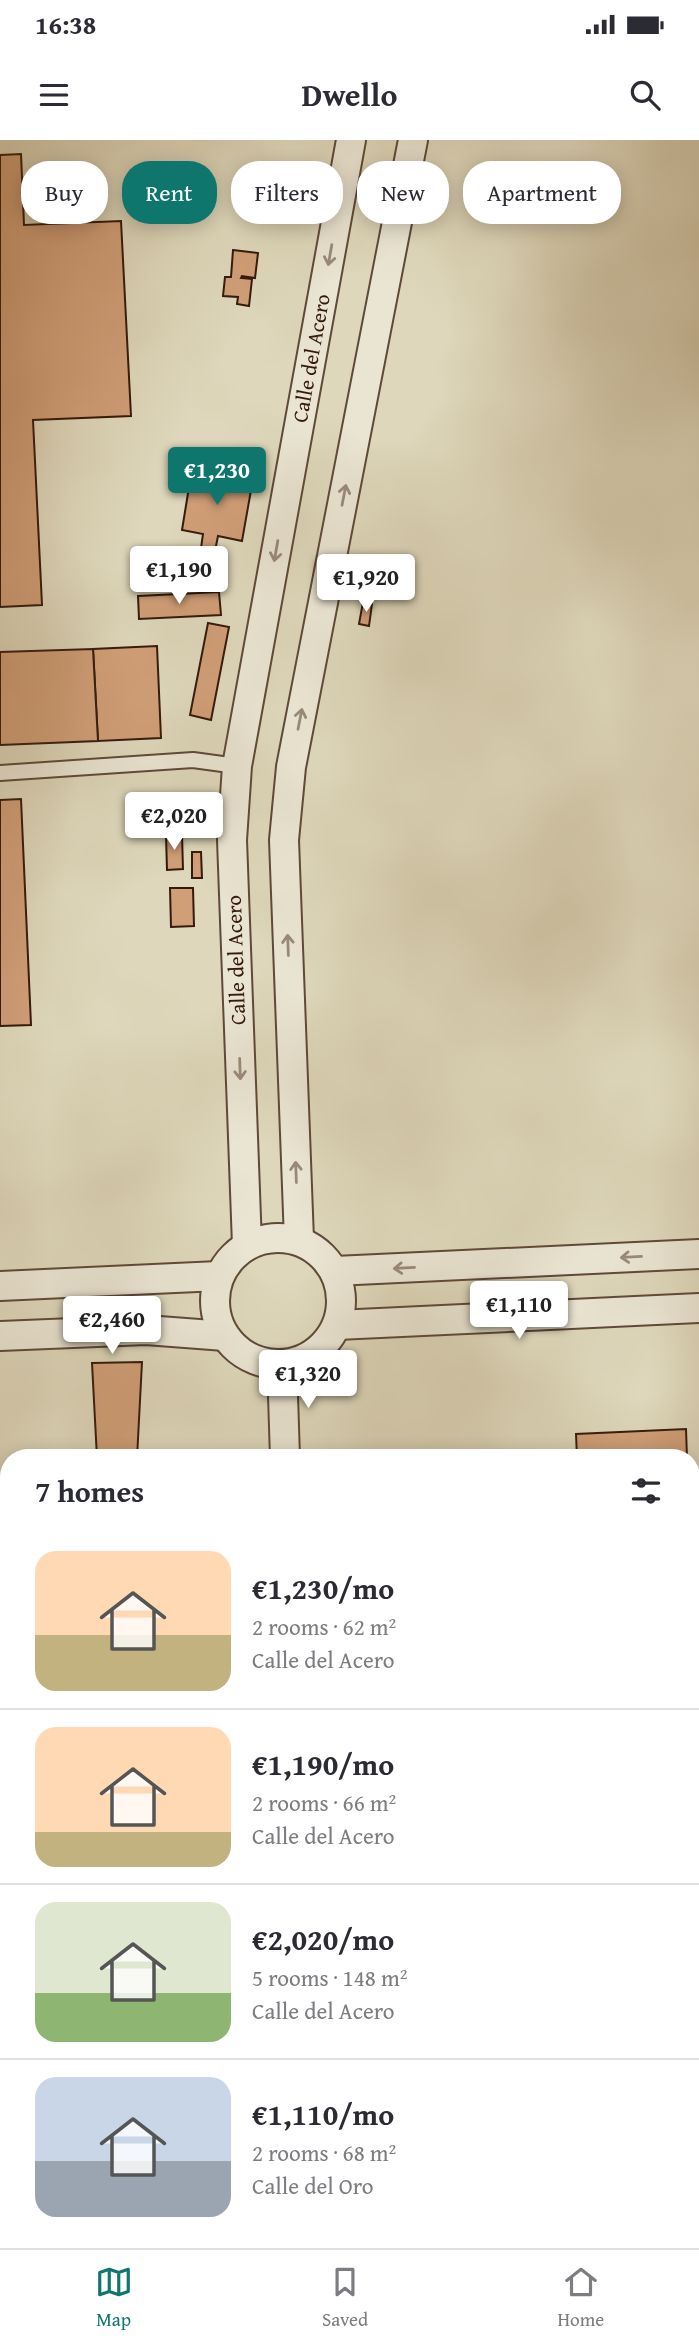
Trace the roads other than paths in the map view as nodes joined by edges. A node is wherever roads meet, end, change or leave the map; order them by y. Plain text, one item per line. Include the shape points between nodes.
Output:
1 (351, 140) edge
2 (414, 140) edge
3 (237, 766) junction
4 (0, 773) edge
5 (299, 1240) junction
6 (247, 1245) junction
7 (699, 1254) edge
8 (335, 1271) junction
9 (219, 1276) junction
10 (0, 1286) edge
11 (699, 1308) edge
12 (337, 1325) junction
13 (0, 1336) edge
14 (225, 1336) junction
15 (282, 1364) junction
16 (285, 1449) edge

1 -> 3 street, Calle del Acero
5 -> 2 street via 284,840 291,767
3 - 4 lane via 193,760
3 -> 6 street, Calle del Acero via 232,840
5 - 6 street via 272,1237
5 - 8 street via 320,1252
6 - 9 street
7 -> 8 street
8 - 12 street via 342,1298
9 - 10 street
9 - 14 street via 215,1306
11 - 12 street
12 - 15 street via 324,1345 305,1358
13 - 14 street via 146,1330
14 - 15 street via 240,1352 260,1362
15 - 16 street

